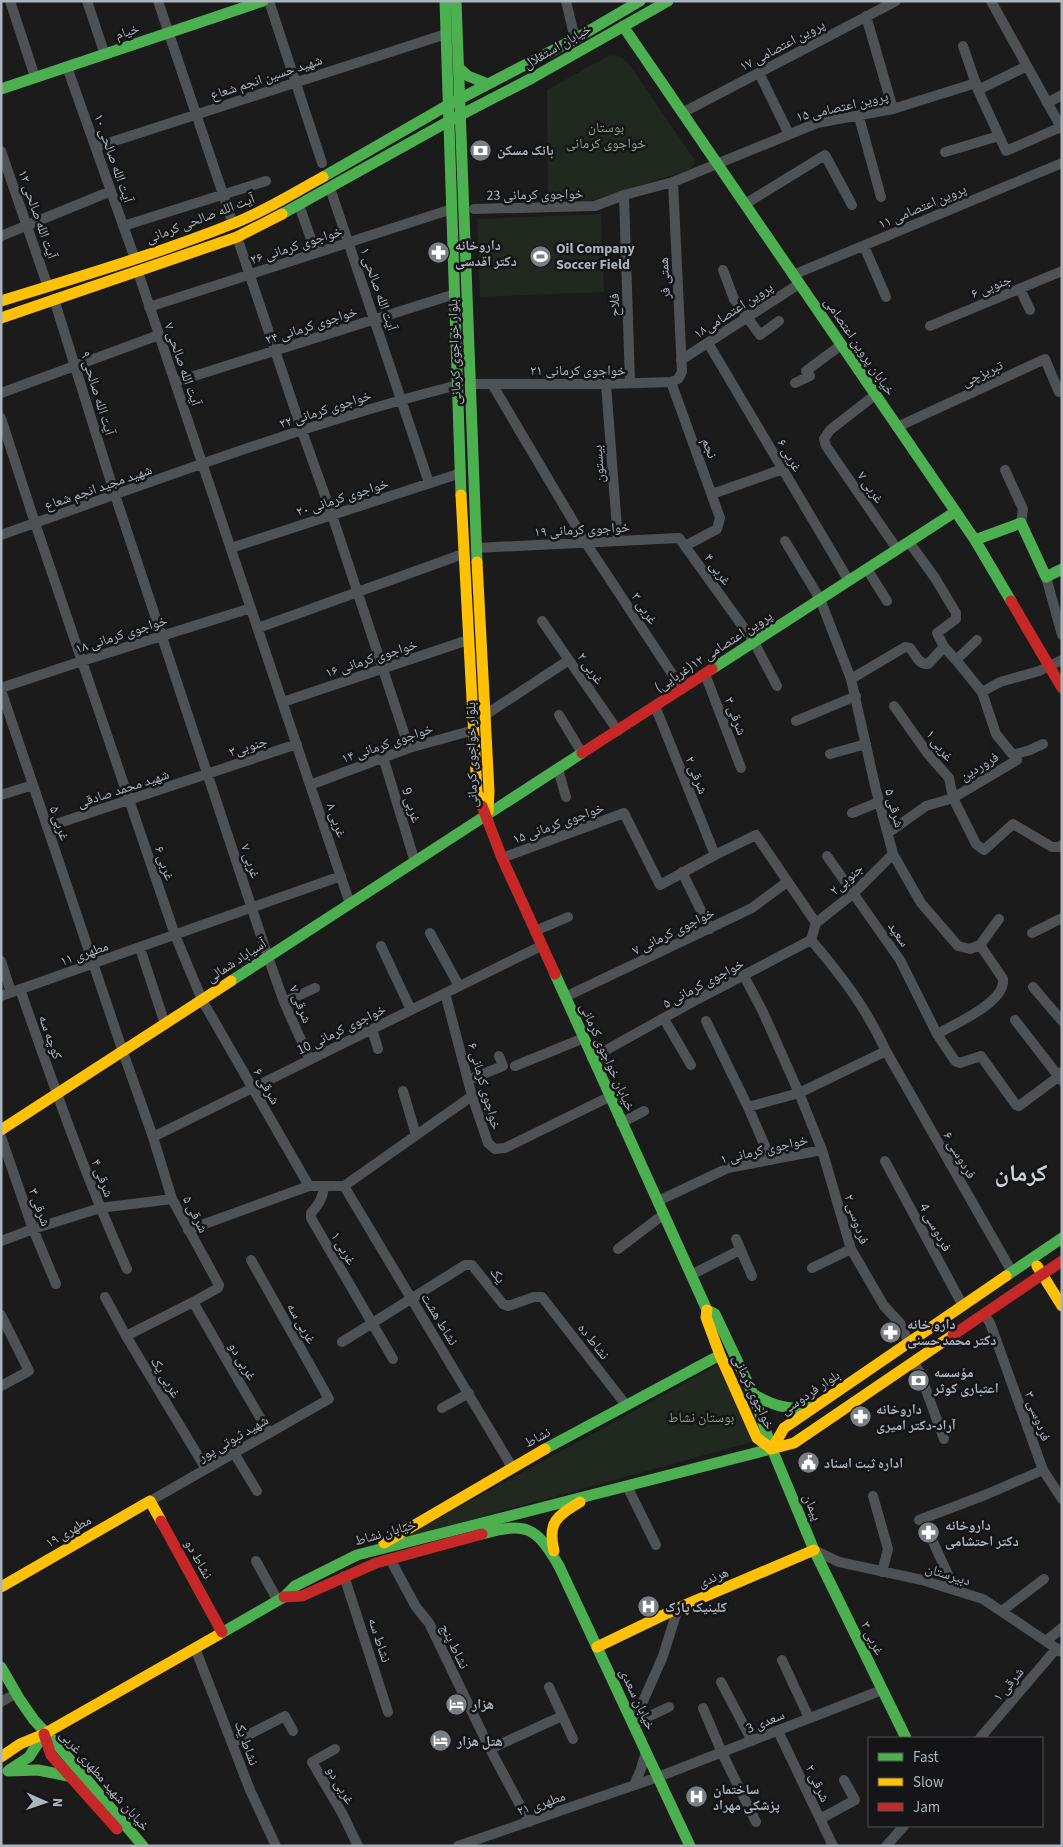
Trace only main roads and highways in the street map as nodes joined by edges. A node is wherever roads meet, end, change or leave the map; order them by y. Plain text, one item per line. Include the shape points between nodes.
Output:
1 (263, 1) edge
2 (445, 1) edge
3 (456, 1) edge
4 (640, 1) edge
5 (668, 1) edge
6 (235, 6) edge
7 (623, 26) junction
8 (526, 64) junction
9 (459, 68) junction
10 (532, 78) junction
11 (488, 84) junction
12 (1, 90) edge
13 (460, 98) junction
14 (448, 105) junction
15 (461, 115) junction
16 (449, 122) junction
17 (355, 159) junction
18 (361, 171) junction
19 (1, 301) edge
20 (1, 318) edge
21 (955, 512) junction
22 (975, 540) junction
23 (1062, 568) edge
24 (1062, 688) edge
25 (487, 815) junction
26 (1, 1130) edge
27 (1062, 1238) edge
28 (1032, 1258) junction
29 (1062, 1261) edge
30 (1042, 1274) junction
31 (1062, 1306) edge
32 (707, 1310) junction
33 (720, 1355) junction
34 (753, 1394) junction
35 (816, 1406) junction
36 (772, 1449) junction
37 (590, 1496) junction
38 (150, 1501) joint
39 (814, 1550) junction
40 (370, 1551) junction
41 (559, 1566) junction
42 (1, 1586) edge
43 (281, 1599) junction
44 (222, 1632) junction
45 (597, 1647) junction
46 (1, 1667) edge
47 (44, 1734) junction
48 (906, 1737) edge
49 (1, 1757) edge
50 (4, 1773) edge
51 (68, 1776) junction
52 (132, 1846) edge
53 (143, 1846) edge
54 (690, 1846) edge

1 - 6 main road, خیام
2 - 14 main road, بلوار خواجوی کرمانی
3 - 9 main road, بلوار خواجوی کرمانی
4 - 8 main road, خیابان استقلال
5 - 7 main road, خیابان استقلال
6 - 12 main road, خیام via 170,34
7 - 10 main road, خیابان استقلال
7 - 21 main road, خیابان پروین اعتصامی
8 - 10 main road
8 - 11 main road, خیابان استقلال
9 - 11 main road via 468,76
9 - 13 main road, بلوار خواجوی کرمانی
10 - 15 main road, خیابان استقلال
11 - 13 main road, خیابان استقلال
13 - 14 main road, خیابان استقلال
13 - 15 main road, بلوار خواجوی کرمانی
14 - 16 main road, بلوار خواجوی کرمانی
14 - 17 main road, آیت الله صالحی کرمانی
15 - 16 main road, خیابان استقلال
15 - 25 main road, بلوار خواجوی کرمانی via 476,548 489,791
16 - 18 main road, آیت الله صالحی کرمانی
16 - 25 main road, بلوار خواجوی کرمانی via 463,554 477,792
17 - 18 main road
17 - 19 main road, آیت الله صالحی کرمانی via 233,224
18 - 20 main road, آیت الله صالحی کرمانی via 237,237
21 - 22 main road, خیابان پروین اعتصامی
21 - 25 main road, پروین اعتصامی ۱۲(غربایی)
22 - 23 main road via 1020,523 1046,577
22 - 24 main road, خیابان پروین اعتصامی
25 - 26 main road, آسیاباد شمالی
25 - 32 main road, خیابان خواجوی کرمانی via 502,858 541,946
27 - 28 main road, بلوار فردوسی
28 - 30 main road
28 - 35 main road, بلوار فردوسی
29 - 30 main road
30 - 31 main road
30 - 36 main road via 794,1443
32 - 33 main road, خواجوی کرمانی via 706,1317
32 - 34 main road, خواجوی کرمانی via 715,1314
33 - 36 main road, خواجوی کرمانی via 757,1438
33 - 40 main road, نشاط via 512,1467
34 - 35 main road via 789,1410
34 - 36 main road, خواجوی کرمانی
35 - 36 main road, بلوار فردوسی via 784,1428
36 - 37 main road, خیابان نشاط
36 - 39 main road, پیمان
37 - 40 main road, خیابان نشاط
37 - 41 main road via 561,1514 551,1527 550,1537
38 - 42 main road, مطهری ۱۹
38 - 44 main road, نشاط دو
39 - 45 main road, هرندی via 678,1608
39 - 48 main road, ۳ غربی
40 - 43 main road, خیابان نشاط via 296,1586
41 - 43 main road via 544,1540 524,1528 507,1527 390,1559 302,1596
41 - 45 main road, خیابان سعدی
43 - 44 main road, خیابان نشاط
44 - 47 main road, خیابان نشاط
45 - 54 main road, خیابان سعدی
46 - 47 main road, خیابان شهید مطهری غربی via 15,1694
47 - 49 main road, خیابان نشاط via 20,1744
47 - 50 main road via 29,1757
47 - 51 main road, خیابان شهید مطهری غربی via 51,1755
47 - 53 main road, خیابان شهید مطهری غربی via 60,1748
50 - 51 main road via 18,1769 53,1771
51 - 52 main road, خیابان شهید مطهری غربی

